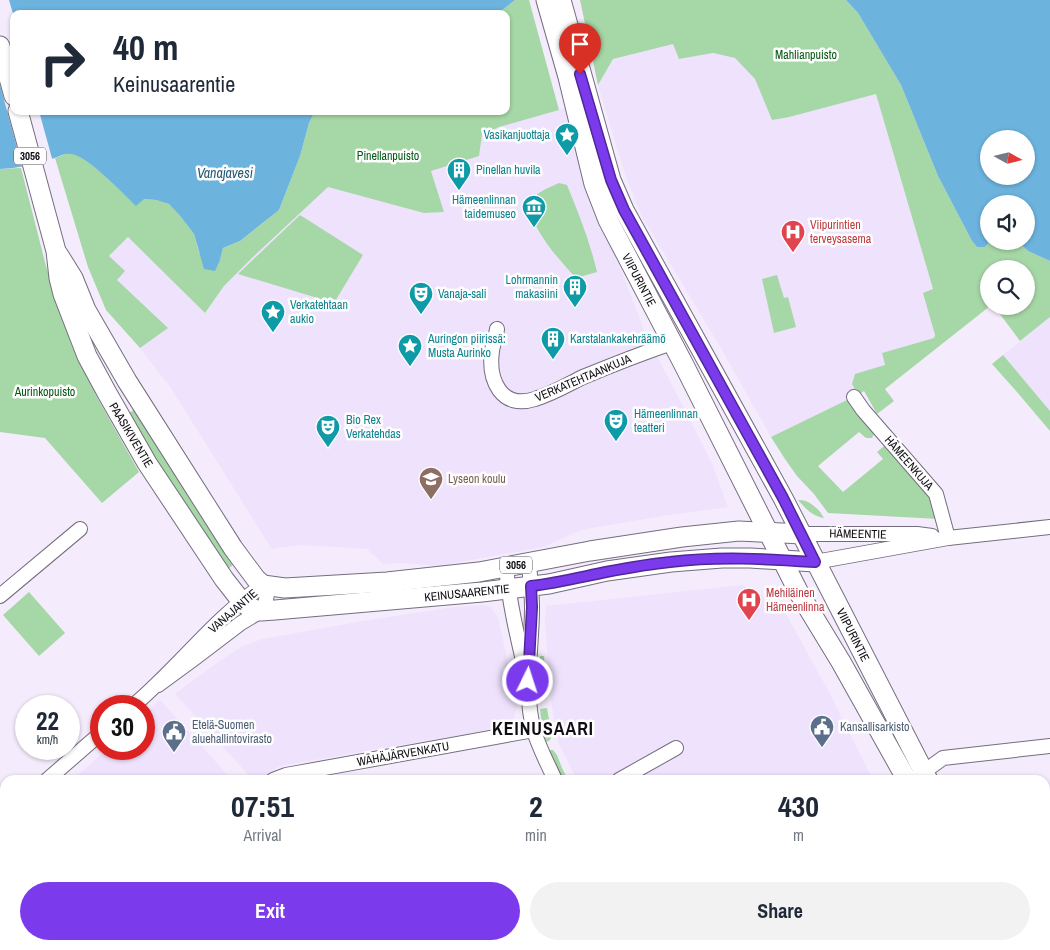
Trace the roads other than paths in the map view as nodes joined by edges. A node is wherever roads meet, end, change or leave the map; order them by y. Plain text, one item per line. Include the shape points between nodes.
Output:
1 (554, 4) edge
2 (0, 46) edge
3 (10, 82) edge
4 (19, 115) edge
5 (56, 251) junction
6 (498, 329) dead end
7 (672, 343) junction
8 (854, 396) dead end
9 (1050, 526) edge
10 (80, 529) dead end
11 (768, 532) junction
12 (802, 534) junction
13 (948, 538) junction
14 (782, 560) junction
15 (815, 562) junction
16 (529, 563) junction
17 (506, 566) junction
18 (263, 585) junction
19 (531, 586) junction
20 (508, 589) junction
21 (0, 596) edge
22 (242, 602) junction
23 (261, 611) junction
24 (528, 681) junction
25 (158, 685) junction
26 (146, 695) edge
27 (534, 730) junction
28 (90, 743) edge
29 (1050, 746) edge
30 (676, 748) dead end
31 (53, 775) edge
32 (284, 775) edge
33 (553, 775) edge
34 (628, 775) edge
35 (904, 775) edge
36 (921, 775) edge
37 (924, 775) edge

1 - 7 main road, VIIPURINTIE via 594,184 608,220
1 - 12 main road, VIIPURINTIE via 580,74 611,180 624,210
2 - 3 main road
4 - 5 main road, PAASIKIVENTIE / 3056
5 - 18 main road, PAASIKIVENTIE / 3056 via 127,381 233,548
5 - 22 main road, PAASIKIVENTIE / 3056 via 63,294 91,364 148,463
6 - 7 street, VERKATEHTAANKUJA via 492,352 492,376 502,393 518,402 533,400
7 - 11 main road, VIIPURINTIE
8 - 13 street, HÄMEENKUJA via 936,494
9 - 13 street, HÄMEENTIE
10 - 21 street
11 - 12 main road, HÄMEENTIE / 3056
11 - 14 main road, VIIPURINTIE
11 - 16 main road, KEINUSAARENTIE / 3056 via 739,531 682,537
12 - 13 street, HÄMEENTIE via 916,534
12 - 15 main road, VIIPURINTIE
13 - 15 street, HÄMEENTIE
14 - 15 main road, HÄMEENTIE
14 - 19 main road, KEINUSAARENTIE / 3056 via 722,558 671,562
14 - 35 main road, VIIPURINTIE
15 - 36 main road, VIIPURINTIE
16 - 17 main road, KEINUSAARENTIE / 3056
16 - 19 street
17 - 18 main road, KEINUSAARENTIE / 3056 via 387,582 285,588
17 - 20 street
18 - 22 street, VANAJANTIE
18 - 23 street, VANAJANTIE via 267,594
19 - 20 main road, KEINUSAARENTIE / 3056
19 - 24 street
20 - 23 main road, KEINUSAARENTIE / 3056
20 - 24 street
22 - 23 main road, 3056
22 - 25 street, VANAJANTIE via 207,633
23 - 25 street, VANAJANTIE via 241,622
24 - 27 street
25 - 26 street, VANAJANTIE
27 - 32 street, WÄHÄJÄRVENKATU
27 - 33 street
28 - 31 street
29 - 37 street via 942,758
30 - 34 street

